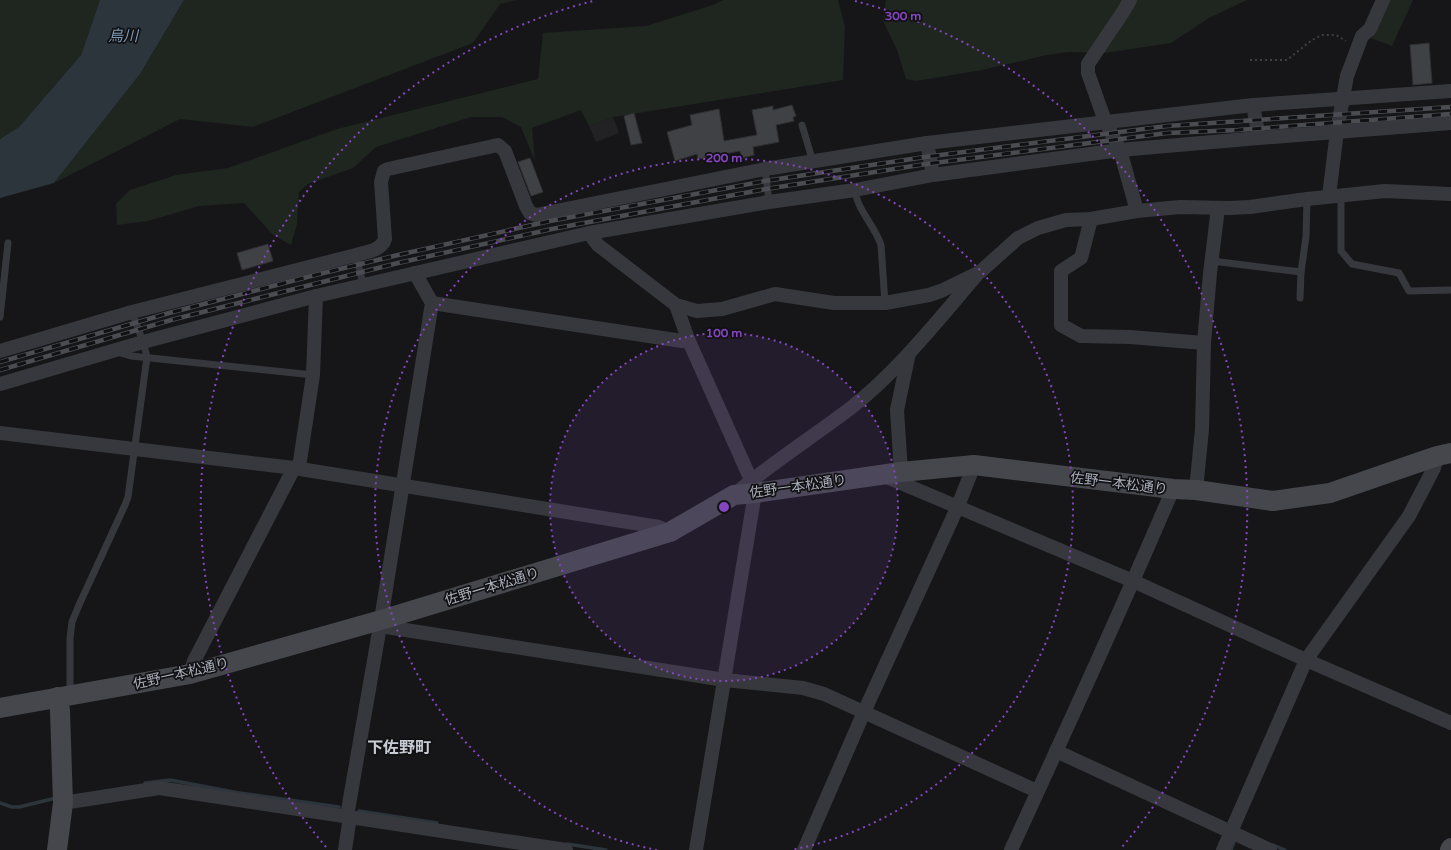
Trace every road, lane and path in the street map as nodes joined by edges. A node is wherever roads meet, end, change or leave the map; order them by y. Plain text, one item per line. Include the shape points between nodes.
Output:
1 (1130, 0) edge
2 (1384, 0) edge
3 (1358, 48) junction
4 (1250, 60) dead end
5 (1451, 91) edge
6 (1342, 99) junction
7 (1254, 105) junction
8 (1105, 121) junction
9 (1451, 123) edge
10 (802, 125) dead end
11 (1337, 131) junction
12 (1258, 138) junction
13 (928, 143) junction
14 (1120, 150) junction
15 (813, 162) junction
16 (765, 169) junction
17 (933, 175) junction
18 (855, 190) junction
19 (1451, 194) edge
20 (1335, 196) junction
21 (1307, 199) junction
22 (769, 202) junction
23 (1218, 208) junction
24 (1138, 211) junction
25 (1091, 219) junction
26 (589, 234) junction
27 (8, 243) dead end
28 (356, 255) junction
29 (1212, 261) junction
30 (980, 272) junction
31 (1301, 272) junction
32 (415, 273) junction
33 (363, 284) junction
34 (1451, 290) edge
35 (316, 296) junction
36 (1300, 298) dead end
37 (432, 303) junction
38 (885, 303) junction
39 (676, 305) junction
40 (132, 312) junction
41 (0, 317) edge
42 (688, 339) junction
43 (143, 342) junction
44 (1204, 343) junction
45 (1, 349) edge
46 (112, 351) junction
47 (909, 353) junction
48 (147, 357) junction
49 (313, 375) junction
50 (0, 384) edge
51 (0, 433) edge
52 (134, 448) junction
53 (1447, 453) edge
54 (974, 465) junction
55 (296, 468) junction
56 (901, 472) junction
57 (880, 475) junction
58 (404, 485) junction
59 (753, 486) junction
60 (1173, 489) junction
61 (1196, 490) junction
62 (958, 506) junction
63 (670, 532) junction
64 (1133, 581) junction
65 (381, 623) junction
66 (1306, 660) junction
67 (190, 674) junction
68 (724, 680) junction
69 (65, 696) junction
70 (0, 708) edge
71 (864, 712) junction
72 (1451, 723) edge
73 (1056, 751) junction
74 (1037, 791) junction
75 (63, 803) junction
76 (347, 816) junction
77 (1231, 833) junction
78 (57, 850) edge
79 (345, 850) edge
80 (566, 850) edge
81 (696, 850) edge
82 (804, 850) edge
83 (1011, 850) edge
84 (1223, 850) edge
85 (1270, 850) edge

1 - 8 street via 1088,64 1088,72
2 - 3 street via 1370,29 1362,36
3 - 4 path via 1336,35 1322,35 1287,60
3 - 6 street via 1347,76
5 - 6 street
6 - 7 street
6 - 11 street
7 - 8 street
7 - 12 street
8 - 13 street
8 - 14 street
9 - 11 street
10 - 15 lane
11 - 12 street
11 - 20 street
12 - 14 street
13 - 15 street
13 - 17 street
14 - 17 street
14 - 24 street
15 - 16 street
16 - 22 lane
16 - 28 street via 536,214 530,213 526,206 505,151 498,145 384,171 381,182 385,239 379,248
17 - 18 street
18 - 22 street
18 - 38 lane via 857,200 880,245
19 - 20 street via 1385,191
20 - 21 street
20 - 34 lane via 1341,251 1352,264 1399,273 1409,291
21 - 23 street via 1250,207
21 - 31 lane via 1306,237
22 - 26 street
23 - 24 street via 1180,207
23 - 29 street
24 - 25 street
25 - 30 street via 1066,220 1038,228 1018,238
25 - 44 street via 1081,258 1061,271 1061,325 1081,336
26 - 32 street
26 - 39 street via 598,245
27 - 41 lane
28 - 33 lane
28 - 40 street
29 - 31 lane
29 - 44 street
30 - 38 street via 935,293
30 - 47 street
31 - 36 lane
32 - 33 street
32 - 37 street
33 - 35 street
35 - 43 street
35 - 49 street
37 - 42 street via 682,341
37 - 58 street
38 - 39 street via 834,303 775,294 709,311
39 - 42 street
40 - 43 lane
40 - 45 street
42 - 59 street
43 - 46 street
43 - 48 lane
44 - 61 street via 1202,429
46 - 48 lane
46 - 50 street
47 - 56 street via 897,410
47 - 59 street via 852,407
48 - 49 lane
48 - 52 lane
49 - 55 street via 300,461
51 - 52 street
52 - 55 street
52 - 69 lane via 128,497 72,622 70,687
53 - 61 street, 佐野一本松通り via 1330,493 1273,501
53 - 66 street via 1434,468 1409,516
54 - 56 street, 佐野一本松通り
54 - 60 street, 佐野一本松通り
54 - 62 street
55 - 58 street
55 - 67 street via 194,661
56 - 57 street, 佐野一本松通り
57 - 59 street, 佐野一本松通り
57 - 62 street
58 - 63 street via 659,527
58 - 65 street
59 - 63 street, 佐野一本松通り via 734,494
59 - 68 street
60 - 61 street, 佐野一本松通り
60 - 64 street
62 - 64 street
62 - 71 street
63 - 65 street, 佐野一本松通り
64 - 66 street
64 - 73 street
65 - 67 street, 佐野一本松通り
65 - 68 street
65 - 76 street
66 - 72 street
66 - 77 street
67 - 69 street, 佐野一本松通り
68 - 71 street via 803,688 824,694
68 - 81 street
69 - 70 street, 佐野一本松通り
69 - 75 street via 60,711
71 - 74 street
71 - 82 street
73 - 74 street
73 - 77 street
74 - 83 street
75 - 76 street via 159,788
75 - 78 street
76 - 79 street via 349,824
76 - 80 street
77 - 84 street
77 - 85 street

